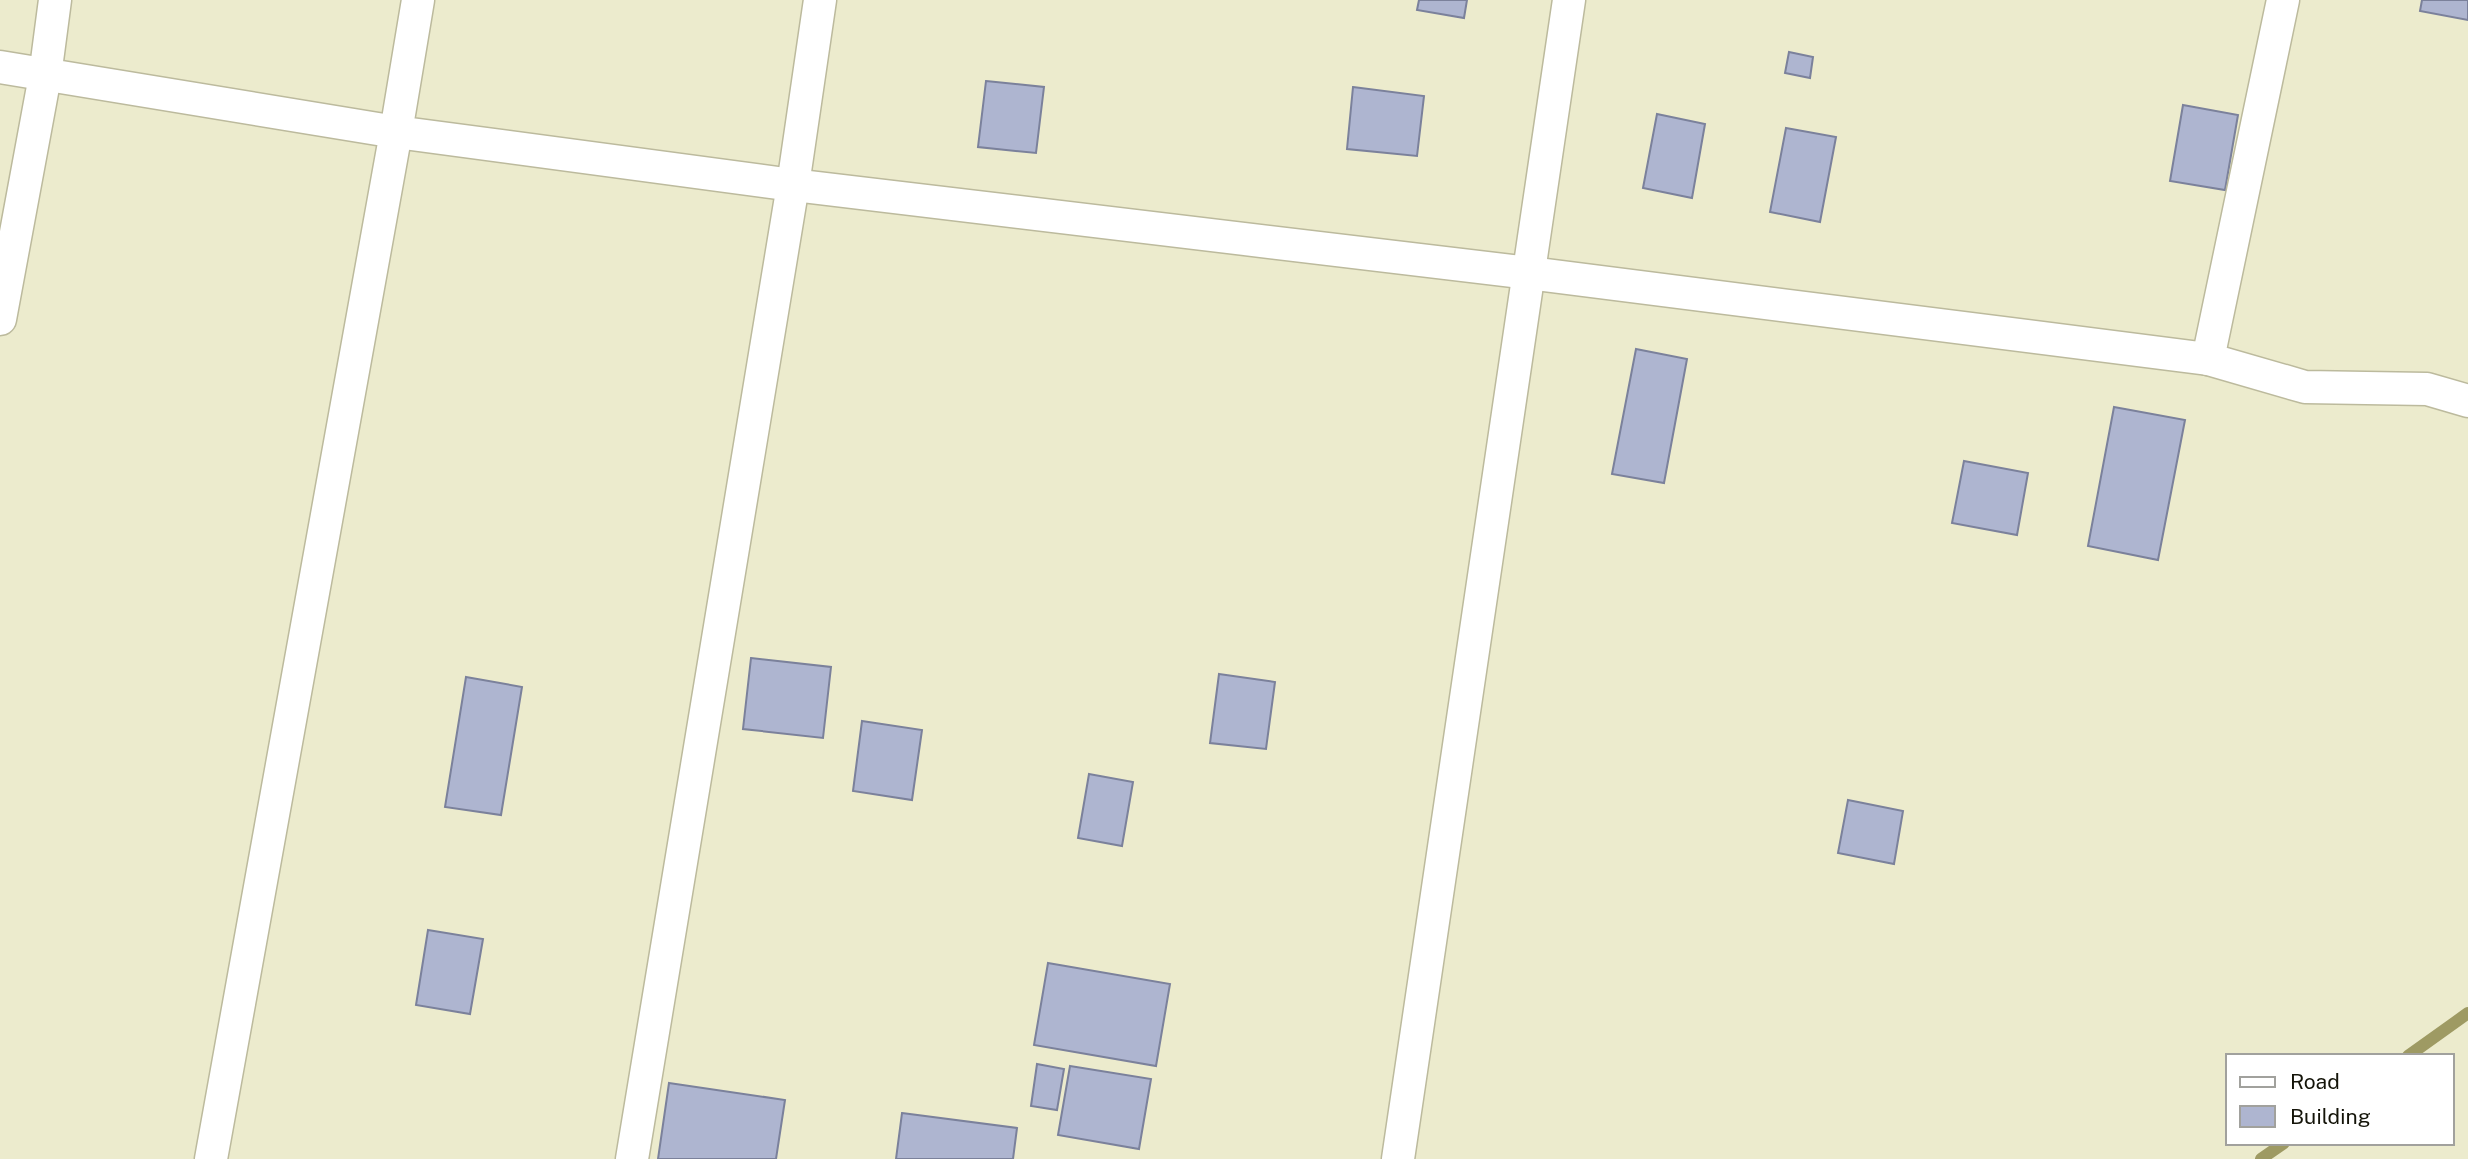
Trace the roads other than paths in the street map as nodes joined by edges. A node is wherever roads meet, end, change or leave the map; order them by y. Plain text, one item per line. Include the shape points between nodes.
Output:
1 (55, 0) edge
2 (418, 0) edge
3 (820, 0) edge
4 (1569, 0) edge
5 (2283, 0) edge
6 (0, 67) edge
7 (45, 76) junction
8 (396, 132) junction
9 (793, 185) junction
10 (1529, 273) junction
11 (0, 319) edge
12 (2208, 359) junction
13 (2468, 401) edge
14 (211, 1159) edge
15 (632, 1159) edge
16 (1398, 1159) edge

1 - 7 street
2 - 8 street
3 - 9 street
4 - 10 street
5 - 12 street
6 - 7 street
7 - 8 street
7 - 11 street
8 - 9 street
8 - 14 street
9 - 10 street
9 - 15 street
10 - 12 street
10 - 16 street
12 - 13 street via 2305,387 2427,389

